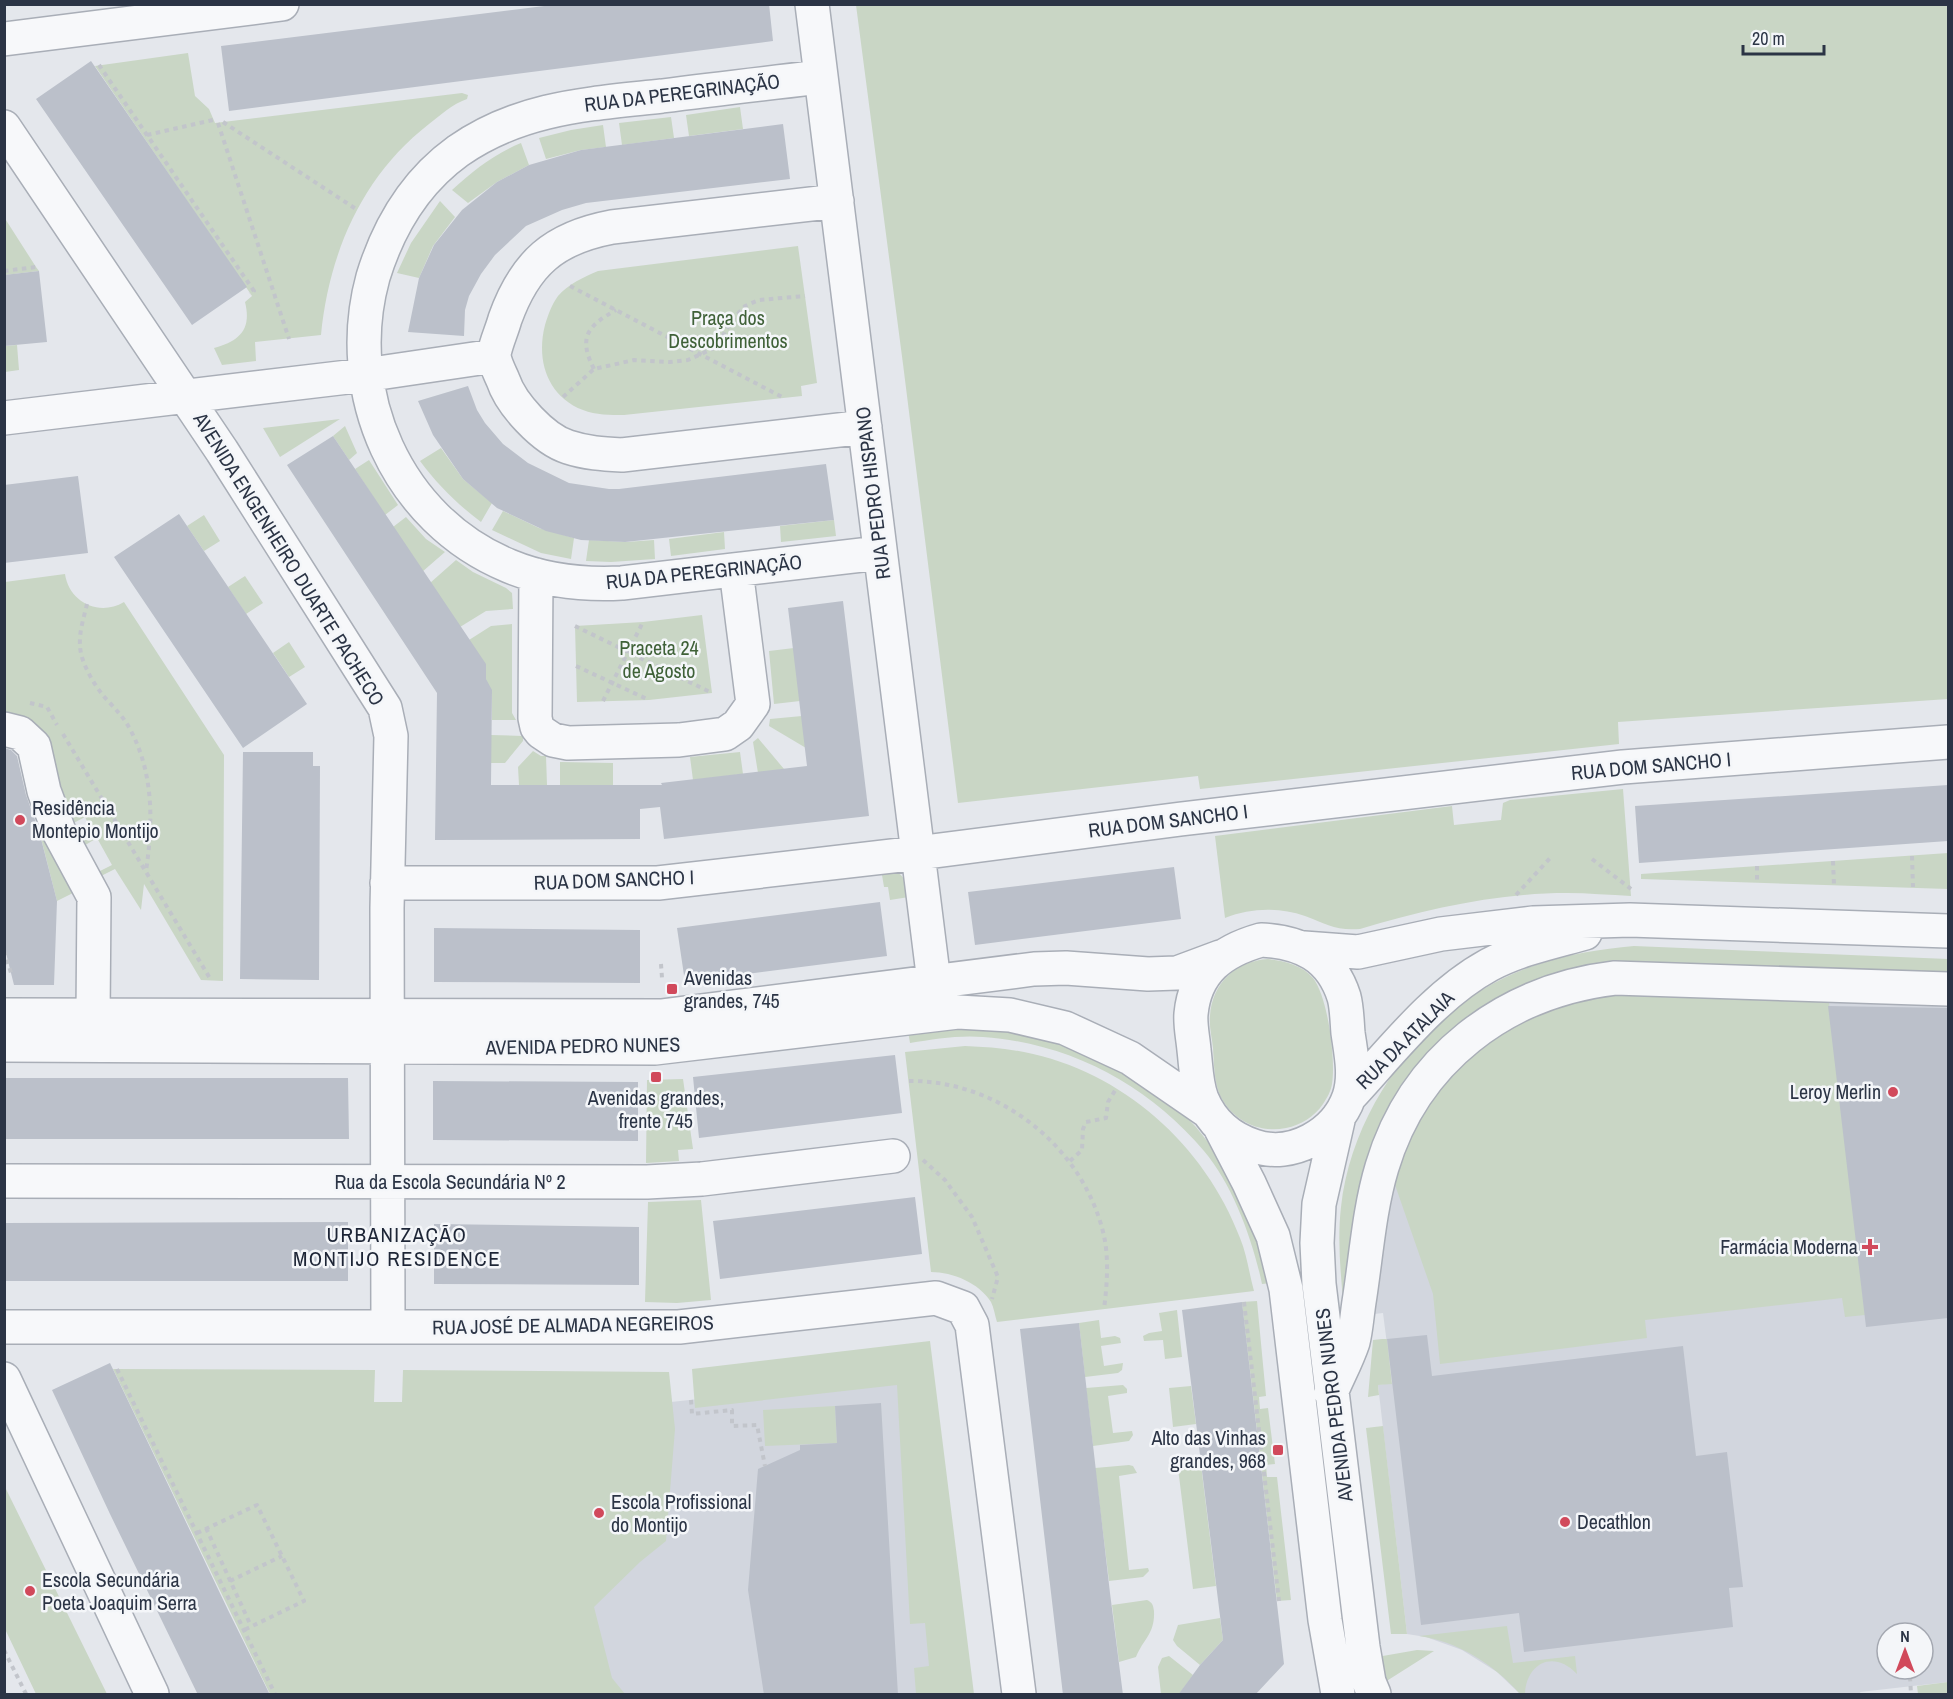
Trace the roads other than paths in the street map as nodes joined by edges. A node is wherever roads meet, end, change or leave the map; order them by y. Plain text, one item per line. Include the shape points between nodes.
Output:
1 (282, 4) edge
2 (812, 4) edge
3 (4, 39) edge
4 (821, 77) junction
5 (4, 127) edge
6 (837, 201) junction
7 (494, 356) junction
8 (365, 375) junction
9 (185, 395) junction
10 (4, 418) edge
11 (865, 427) junction
12 (879, 552) junction
13 (735, 570) junction
14 (536, 575) junction
15 (4, 729) edge
16 (1948, 742) edge
17 (918, 853) junction
18 (387, 883) junction
19 (1630, 904) junction
20 (1948, 931) edge
21 (1304, 948) junction
22 (1220, 957) junction
23 (934, 982) junction
24 (1948, 989) edge
25 (4, 1015) edge
26 (93, 1016) junction
27 (387, 1031) junction
28 (4, 1045) edge
29 (1344, 1106) junction
30 (1214, 1120) junction
31 (906, 1157) road end
32 (4, 1181) edge
33 (388, 1181) junction
34 (4, 1327) edge
35 (388, 1327) junction
36 (4, 1379) edge
37 (1331, 1393) junction
38 (152, 1695) edge
39 (1019, 1695) edge
40 (1338, 1695) edge
41 (1374, 1695) edge

1 - 3 street
2 - 4 street, RUA PEDRO HISPANO
4 - 6 street, RUA PEDRO HISPANO
4 - 8 street, RUA DA PEREGRINAÇÃO via 566,106 523,118 460,150 429,177 387,236 369,293
5 - 9 street, AVENIDA ENGENHEIRO DUARTE PACHECO
6 - 7 street via 612,227 569,239 549,251 523,278
6 - 11 street, RUA PEDRO HISPANO
7 - 8 street
7 - 11 street via 505,388 520,411 565,447 594,454 622,455
8 - 9 street
8 - 14 street, RUA DA PEREGRINAÇÃO via 384,445 420,500 472,546
9 - 10 street
9 - 18 street, AVENIDA ENGENHEIRO DUARTE PACHECO via 385,708 391,736
11 - 12 street, RUA PEDRO HISPANO
12 - 13 street, RUA DA PEREGRINAÇÃO
12 - 17 street, RUA PEDRO HISPANO
13 - 14 street, RUA DA PEREGRINAÇÃO via 599,584
13 - 14 street via 753,704 745,716 725,734 620,742 568,743 553,740 537,727
15 - 26 street via 20,733 34,746 44,791 60,834 94,897
16 - 17 street, RUA DOM SANCHO I via 1612,768
17 - 18 street, RUA DOM SANCHO I via 657,883
17 - 23 street, RUA PEDRO HISPANO
18 - 27 street, AVENIDA ENGENHEIRO DUARTE PACHECO
19 - 20 street, RUA DA ATALAIA
19 - 21 street, RUA DA ATALAIA via 1441,934 1358,952
19 - 29 street, RUA DA ATALAIA via 1489,965 1455,989 1405,1035
21 - 22 street via 1283,941 1261,940
21 - 29 street via 1336,978 1344,999 1353,1075
22 - 23 street, AVENIDA PEDRO NUNES via 1177,973 1034,969
22 - 30 street via 1204,974 1191,1015 1199,1091
23 - 27 street, AVENIDA PEDRO NUNES via 661,1016
24 - 37 street via 1614,978 1587,981 1540,996 1475,1032 1451,1053 1408,1105 1389,1148 1374,1200 1353,1342
25 - 26 street, AVENIDA PEDRO NUNES
26 - 27 street, AVENIDA PEDRO NUNES
27 - 28 street, AVENIDA PEDRO NUNES
27 - 30 street, AVENIDA PEDRO NUNES via 655,1048 958,1012 1010,1015 1065,1028 1130,1058
27 - 33 street, AVENIDA ENGENHEIRO DUARTE PACHECO
29 - 30 street via 1323,1133 1304,1144 1282,1149 1239,1141
29 - 37 street, AVENIDA PEDRO NUNES via 1319,1204 1317,1244
30 - 40 street, AVENIDA PEDRO NUNES via 1273,1236 1286,1289 1325,1620
31 - 33 street, Rua da Escola Secundária Nº 2 via 680,1180
32 - 33 street, Rua da Escola Secundária Nº 2
33 - 35 street, AVENIDA ENGENHEIRO DUARTE PACHECO
34 - 35 street, RUA JOSÉ DE ALMADA NEGREIROS
35 - 39 street, RUA JOSÉ DE ALMADA NEGREIROS via 679,1327 936,1298 963,1308 974,1333
36 - 38 street
37 - 41 street, AVENIDA PEDRO NUNES via 1363,1647

